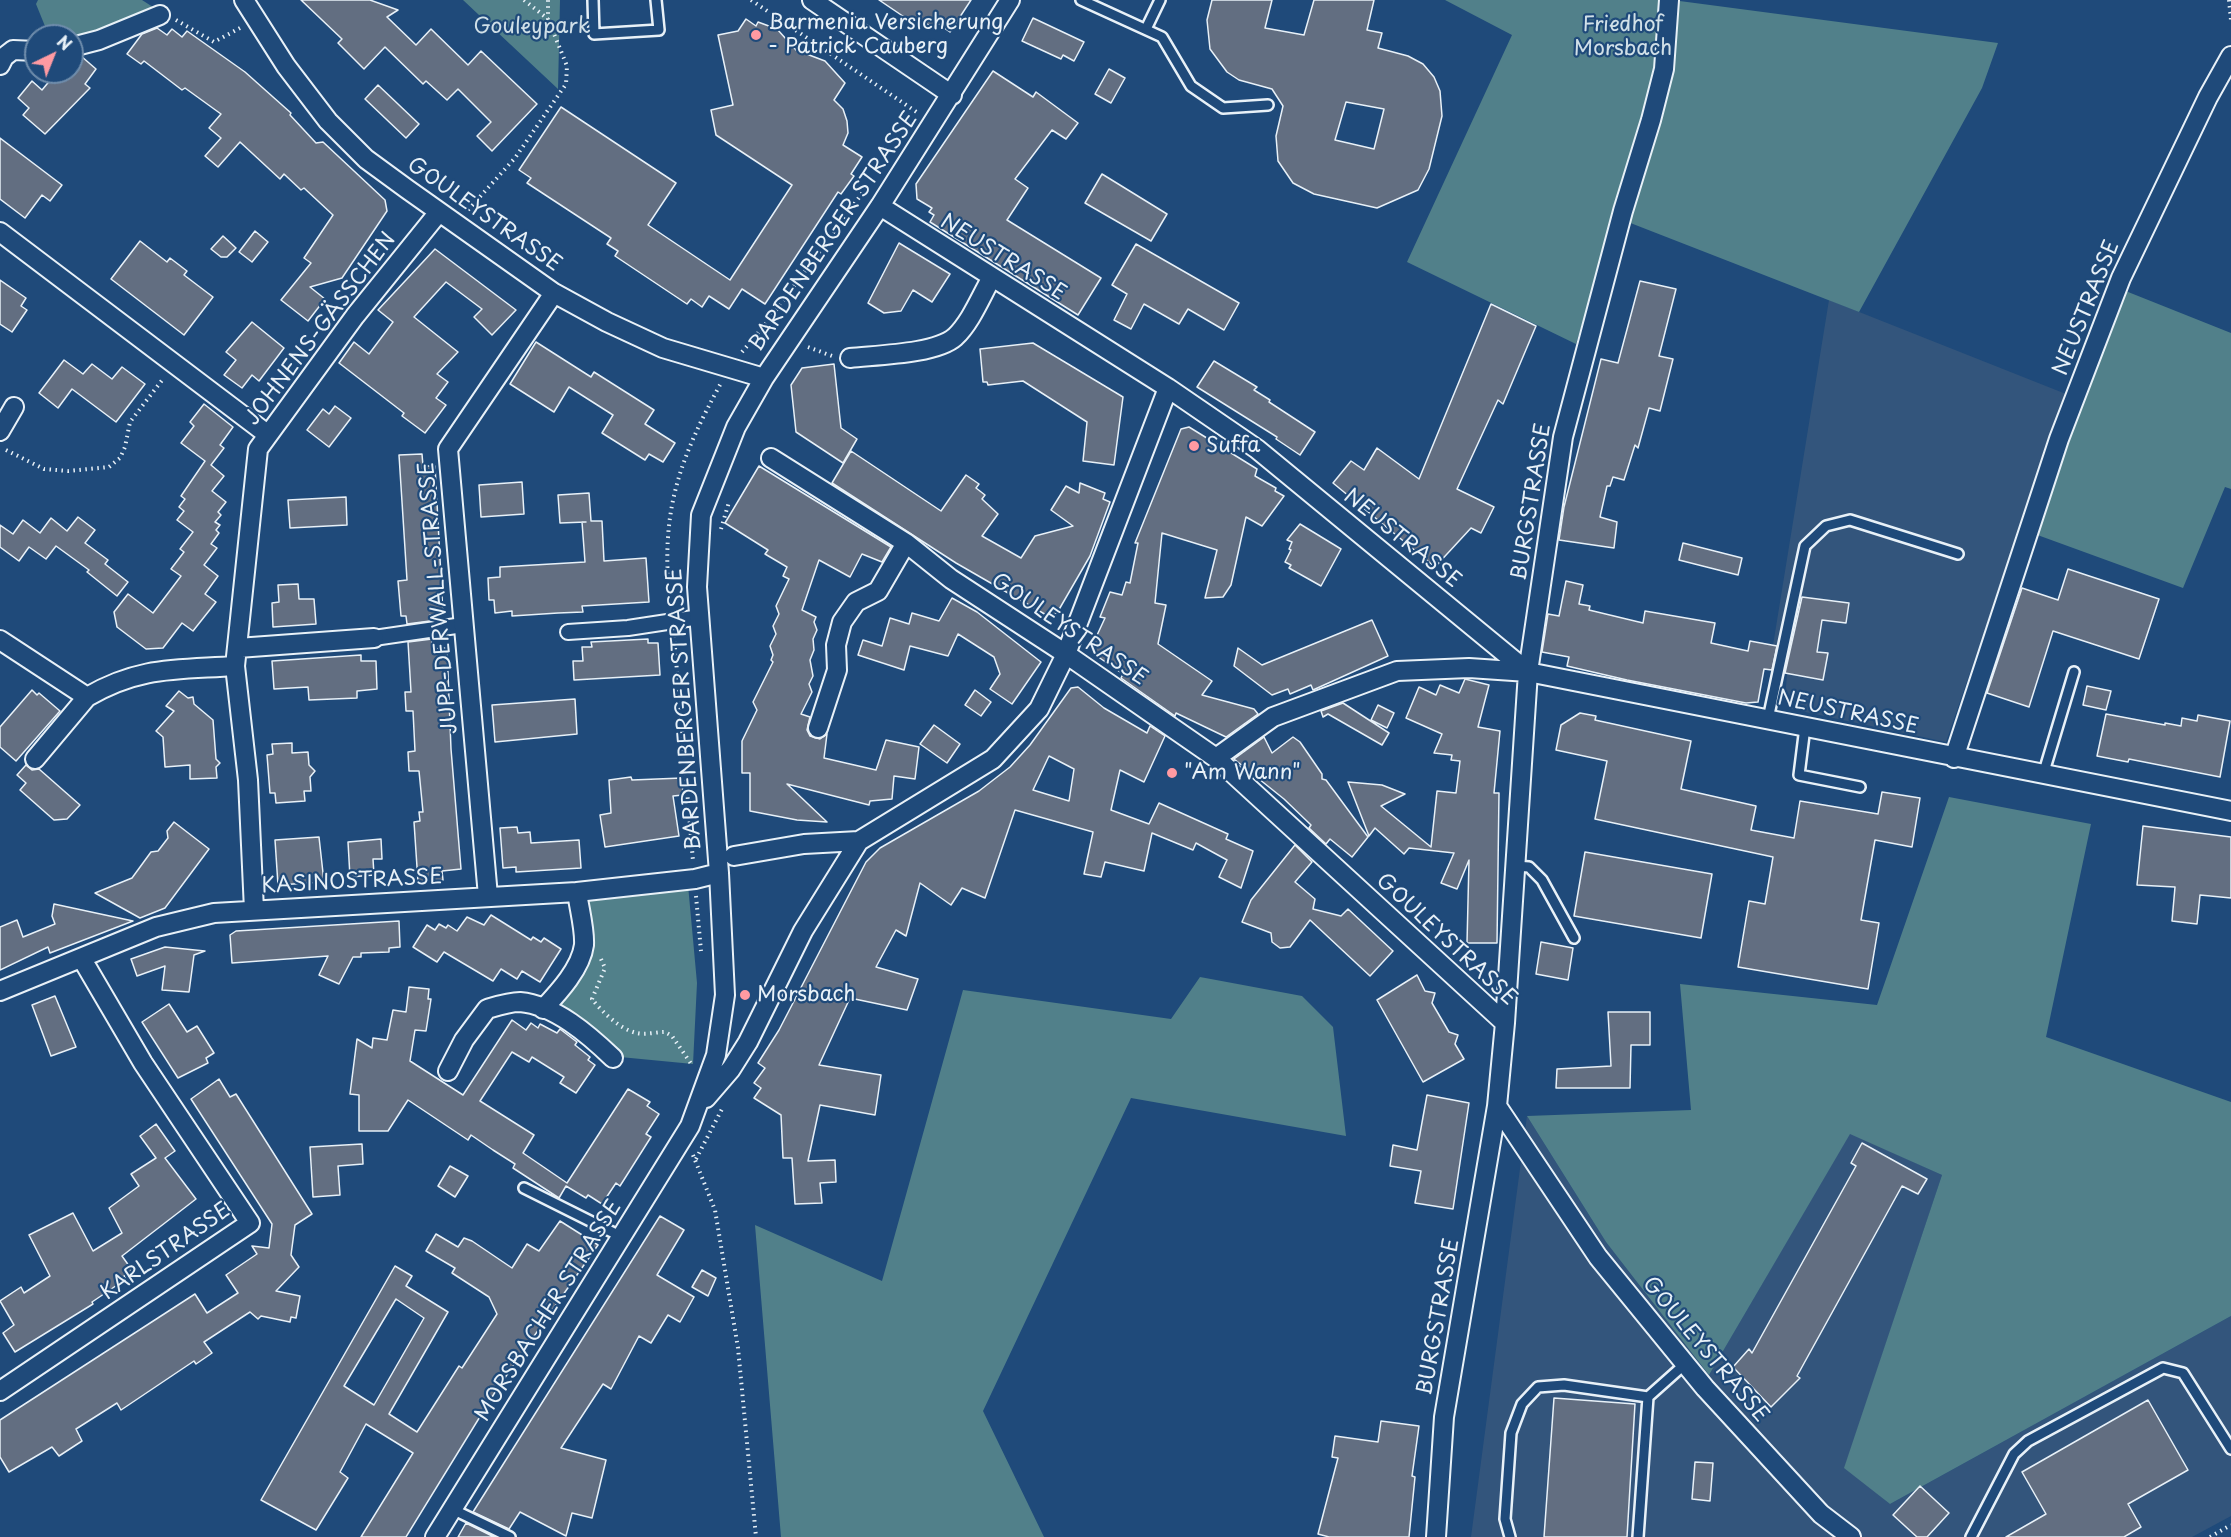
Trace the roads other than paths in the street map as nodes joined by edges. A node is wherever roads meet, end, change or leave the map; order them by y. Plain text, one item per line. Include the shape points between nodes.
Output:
1 (244, 0) edge
2 (593, 0) edge
3 (656, 0) edge
4 (812, 0) edge
5 (1010, 0) edge
6 (1081, 0) edge
7 (1160, 0) edge
8 (1669, 0) edge
9 (1102, 4) edge
10 (160, 15) road end
11 (1146, 29) junction
12 (84, 44) edge
13 (24, 50) edge
14 (2231, 56) edge
15 (0, 64) edge
16 (952, 95) junction
17 (1268, 105) dead end
18 (880, 206) junction
19 (439, 212) junction
20 (0, 232) edge
21 (992, 277) junction
22 (555, 292) junction
23 (850, 358) dead end
24 (764, 378) junction
25 (1168, 388) junction
26 (14, 407) dead end
27 (0, 431) edge
28 (267, 434) junction
29 (771, 458) dead end
30 (906, 543) junction
31 (1958, 554) dead end
32 (699, 617) junction
33 (464, 625) junction
34 (568, 632) dead end
35 (374, 638) joint
36 (0, 640) edge
37 (1066, 654) junction
38 (237, 657) junction
39 (1528, 672) junction
40 (2074, 672) dead end
41 (87, 697) junction
42 (1768, 719) junction
43 (1805, 727) junction
44 (818, 728) dead end
45 (1216, 758) junction
46 (1954, 758) junction
47 (35, 759) dead end
48 (2043, 775) junction
49 (1860, 788) dead end
50 (2231, 811) edge
51 (859, 841) junction
52 (735, 856) dead end
53 (1515, 866) junction
54 (719, 873) junction
55 (577, 892) junction
56 (488, 896) junction
57 (254, 910) junction
58 (1574, 938) dead end
59 (82, 958) junction
60 (0, 991) edge
61 (725, 994) joint
62 (543, 1009) junction
63 (1504, 1023) junction
64 (614, 1058) dead end
65 (448, 1071) dead end
66 (699, 1106) junction
67 (1497, 1106) junction
68 (524, 1188) dead end
69 (622, 1237) junction
70 (1685, 1364) junction
71 (0, 1391) edge
72 (1648, 1397) junction
73 (2231, 1449) edge
74 (452, 1509) junction
75 (435, 1537) edge
76 (510, 1537) edge
77 (1436, 1537) edge
78 (1510, 1537) edge
79 (1638, 1537) edge
80 (1851, 1537) edge
81 (1971, 1537) edge

1 - 19 street, GOULEYSTRASSE via 286,66 328,121 366,159
2 - 3 lane via 594,34 658,30
4 - 16 street
5 - 16 street, BARDENBERGER STRASSE
6 - 9 lane
7 - 11 lane
8 - 39 street, BURGSTRASSE via 1664,69 1563,437
9 - 11 lane
10 - 12 street
11 - 17 lane via 1162,37 1191,86 1222,108
13 - 15 street via 13,50
14 - 46 street, NEUSTRASSE via 2121,278 2059,439
16 - 18 street, BARDENBERGER STRASSE
18 - 21 street, NEUSTRASSE
18 - 24 street, BARDENBERGER STRASSE
19 - 22 street, GOULEYSTRASSE
19 - 28 street, JOHNENS-GÄSSCHEN
20 - 28 street
21 - 23 street via 967,321 955,337 941,346
21 - 25 street, NEUSTRASSE
22 - 24 street, GOULEYSTRASSE via 663,348
22 - 33 street, JUPP-DERWALL-STRASSE via 448,449
24 - 32 street, BARDENBERGER STRASSE via 736,427 701,515
25 - 37 street
25 - 39 street, NEUSTRASSE via 1257,449
26 - 27 street
28 - 38 street, JOHNENS-GÄSSCHEN via 258,449 253,477
29 - 30 street, GOULEYSTRASSE
30 - 37 street, GOULEYSTRASSE via 951,579
30 - 44 street via 878,591 856,602 842,622 836,645 837,670
31 - 42 lane via 1850,520 1826,526 1804,546
32 - 34 street
32 - 54 street, BARDENBERGER STRASSE
33 - 35 street
33 - 56 street, JUPP-DERWALL-STRASSE
35 - 38 street
36 - 41 street
37 - 45 street, GOULEYSTRASSE
37 - 51 street via 1039,710 993,759
38 - 41 street via 146,672 120,679
38 - 57 street, JOHNENS-GÄSSCHEN
39 - 42 street, NEUSTRASSE
39 - 45 street via 1469,668 1397,671 1273,717
39 - 53 street, BURGSTRASSE
40 - 48 lane
41 - 47 street
42 - 43 street, NEUSTRASSE
43 - 46 street, NEUSTRASSE
43 - 49 lane via 1799,774
45 - 63 street, GOULEYSTRASSE
46 - 48 street, NEUSTRASSE
48 - 50 street, NEUSTRASSE
51 - 52 street via 804,844
51 - 66 street, MORSBACHER STRASSE via 803,931 748,1042
53 - 58 lane via 1529,867 1542,880
53 - 63 street, BURGSTRASSE
54 - 55 street, KASINOSTRASSE
54 - 61 street, BARDENBERGER STRASSE
55 - 56 street, KASINOSTRASSE
55 - 62 street via 584,945 576,966
56 - 57 street, KASINOSTRASSE
57 - 59 street, KASINOSTRASSE via 186,918
59 - 60 street, KASINOSTRASSE
59 - 71 street, KARLSTRASSE via 143,1063 250,1223
61 - 66 street, MORSBACHER STRASSE via 716,1055
62 - 64 street via 581,1031
62 - 65 street via 520,1002 487,1009
63 - 67 street, GOULEYSTRASSE
66 - 69 street, MORSBACHER STRASSE
67 - 70 street, GOULEYSTRASSE via 1598,1257
67 - 77 street, BURGSTRASSE via 1444,1417
68 - 69 lane
69 - 74 street, MORSBACHER STRASSE
70 - 72 lane
70 - 80 street, GOULEYSTRASSE via 1821,1514
72 - 78 lane via 1564,1385 1538,1387 1522,1404 1511,1434 1505,1519
72 - 79 lane
73 - 81 lane via 2183,1373 2163,1368 2028,1441 2014,1454
74 - 75 street, MORSBACHER STRASSE
74 - 76 lane

